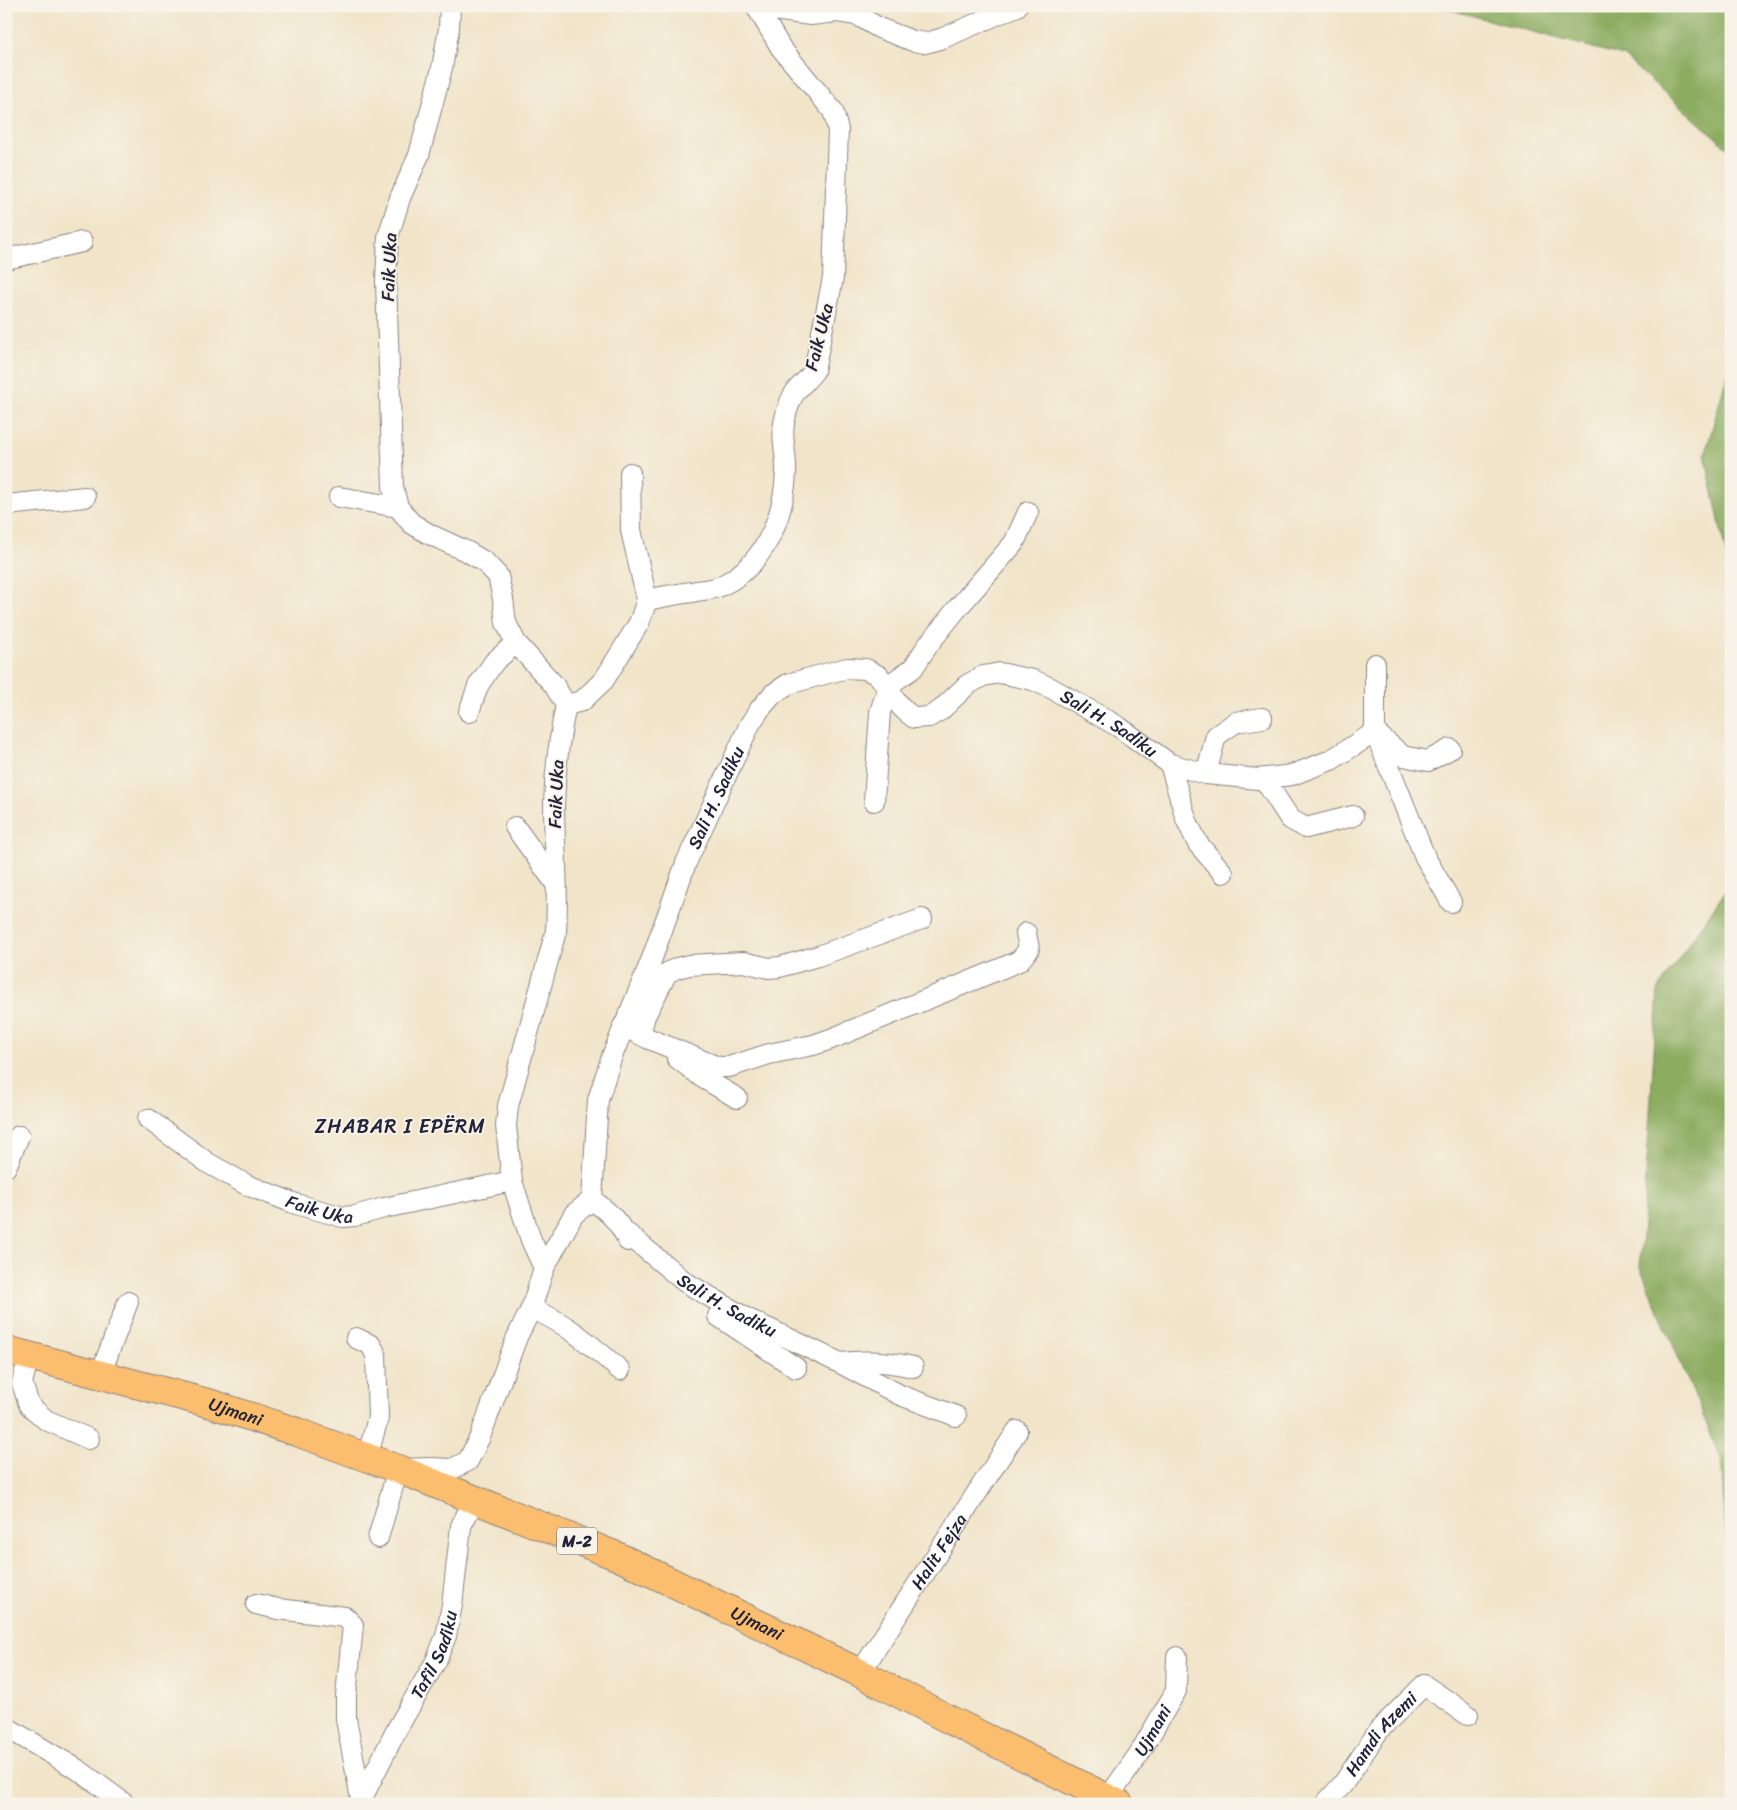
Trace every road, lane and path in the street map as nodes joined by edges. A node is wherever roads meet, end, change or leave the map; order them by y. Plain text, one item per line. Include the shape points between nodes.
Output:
1 (450, 6) edge
2 (1017, 6) edge
3 (757, 7) edge
4 (82, 242) dead end
5 (6, 258) edge
6 (630, 473) dead end
7 (85, 497) dead end
8 (339, 497) dead end
9 (6, 504) edge
10 (398, 507) junction
11 (1028, 512) dead end
12 (647, 600) junction
13 (516, 642) junction
14 (1375, 664) dead end
15 (888, 688) junction
16 (566, 705) junction
17 (469, 712) dead end
18 (1262, 718) dead end
19 (1375, 732) junction
20 (1450, 749) dead end
21 (1170, 764) junction
22 (1206, 774) junction
23 (1264, 779) junction
24 (874, 801) dead end
25 (1353, 816) dead end
26 (515, 827) dead end
27 (1223, 873) dead end
28 (556, 884) junction
29 (1451, 902) dead end
30 (922, 919) dead end
31 (1026, 933) dead end
32 (631, 1030) junction
33 (670, 1048) junction
34 (737, 1098) dead end
35 (148, 1119) dead end
36 (19, 1136) dead end
37 (6, 1167) edge
38 (512, 1181) junction
39 (592, 1200) junction
40 (624, 1230) junction
41 (544, 1268) junction
42 (128, 1302) dead end
43 (531, 1309) junction
44 (356, 1338) dead end
45 (18, 1353) edge
46 (840, 1364) junction
47 (913, 1366) dead end
48 (796, 1368) dead end
49 (620, 1370) dead end
50 (100, 1375) junction
51 (956, 1416) dead end
52 (1017, 1430) dead end
53 (89, 1439) dead end
54 (367, 1458) junction
55 (398, 1469) junction
56 (474, 1500) junction
57 (378, 1538) dead end
58 (256, 1604) dead end
59 (1178, 1657) dead end
60 (860, 1673) junction
61 (1468, 1715) dead end
62 (6, 1727) edge
63 (1114, 1801) edge
64 (360, 1802) edge
65 (124, 1804) edge
66 (1325, 1804) edge

1 - 10 street, Faik Uka via 442,68 419,155 400,198 388,237 386,281 393,487
2 - 3 street, Faik Uka via 926,43 879,28 857,15 837,12 811,15
3 - 12 street, Faik Uka via 781,48 833,111 838,130 832,278 814,371 796,392 785,422 785,491 780,515 770,537 738,576 717,588
4 - 5 street
6 - 12 street via 631,530
7 - 9 street
8 - 10 street
10 - 13 street via 411,523 485,562 498,576 506,623
11 - 15 street via 1014,543 956,610 913,668
12 - 16 street via 639,624 604,680 582,701
13 - 16 street via 554,685
13 - 17 street via 494,662 478,686
14 - 19 street
15 - 21 street, Sali H. Sadiku via 914,718 929,717 982,676 1000,673 1033,680 1119,727
15 - 24 street via 880,712
15 - 32 street, Sali H. Sadiku via 879,676 866,669 846,668 788,684 760,708 686,863 632,1008
16 - 28 street, Faik Uka via 558,747
18 - 22 street via 1236,722 1216,736
19 - 20 street via 1403,756 1428,761
19 - 23 street, Sali H. Sadiku via 1331,760 1292,775
19 - 29 street via 1425,857
21 - 22 street, Sali H. Sadiku
21 - 27 street via 1186,819 1198,844
22 - 23 street, Sali H. Sadiku
23 - 25 street via 1290,819 1306,828
26 - 28 street, Faik Uka
28 - 38 street, Faik Uka via 556,931 508,1106 506,1126
30 - 32 street, Sali H. Sadiku via 780,967 743,962 677,968 667,973 645,1016
31 - 33 street via 1029,949 1020,961 832,1040 729,1067 718,1067
32 - 33 street
32 - 39 street, Sali H. Sadiku via 598,1100
33 - 34 street via 678,1060
35 - 38 street, Faik Uka via 208,1163 247,1185 342,1217
36 - 37 street
38 - 41 street, Faik Uka via 531,1240
39 - 40 street, Sali H. Sadiku
39 - 41 street via 574,1214
40 - 46 street, Sali H. Sadiku via 685,1282 767,1329
40 - 48 street, Sali H. Sadiku via 631,1248 671,1286
41 - 43 street
42 - 50 street
43 - 49 street via 549,1316
43 - 55 street via 468,1461 452,1469
44 - 54 street via 371,1345 376,1355 378,1418
45 - 50 main road, Ujmani / M-2
45 - 53 street, Ujmani via 29,1405 46,1420
46 - 47 street via 862,1361
46 - 51 street, Sali H. Sadiku via 900,1395
50 - 54 main road, Ujmani / M-2 via 212,1404
52 - 60 street, Halit Fejza
54 - 55 main road, Ujmani / M-2
55 - 56 main road, Ujmani / M-2
55 - 57 street
56 - 60 main road, Ujmani / M-2 via 619,1557
56 - 64 street, Tafil Sadiku via 461,1526 446,1636 436,1661
58 - 64 street, Tafil Sadiku via 345,1617 353,1625 346,1718
59 - 63 street, Ujmani via 1176,1691
60 - 63 main road, Ujmani / M-2
61 - 66 street, Hamdi Azemi via 1424,1685 1379,1730 1343,1784
62 - 65 street via 80,1771

